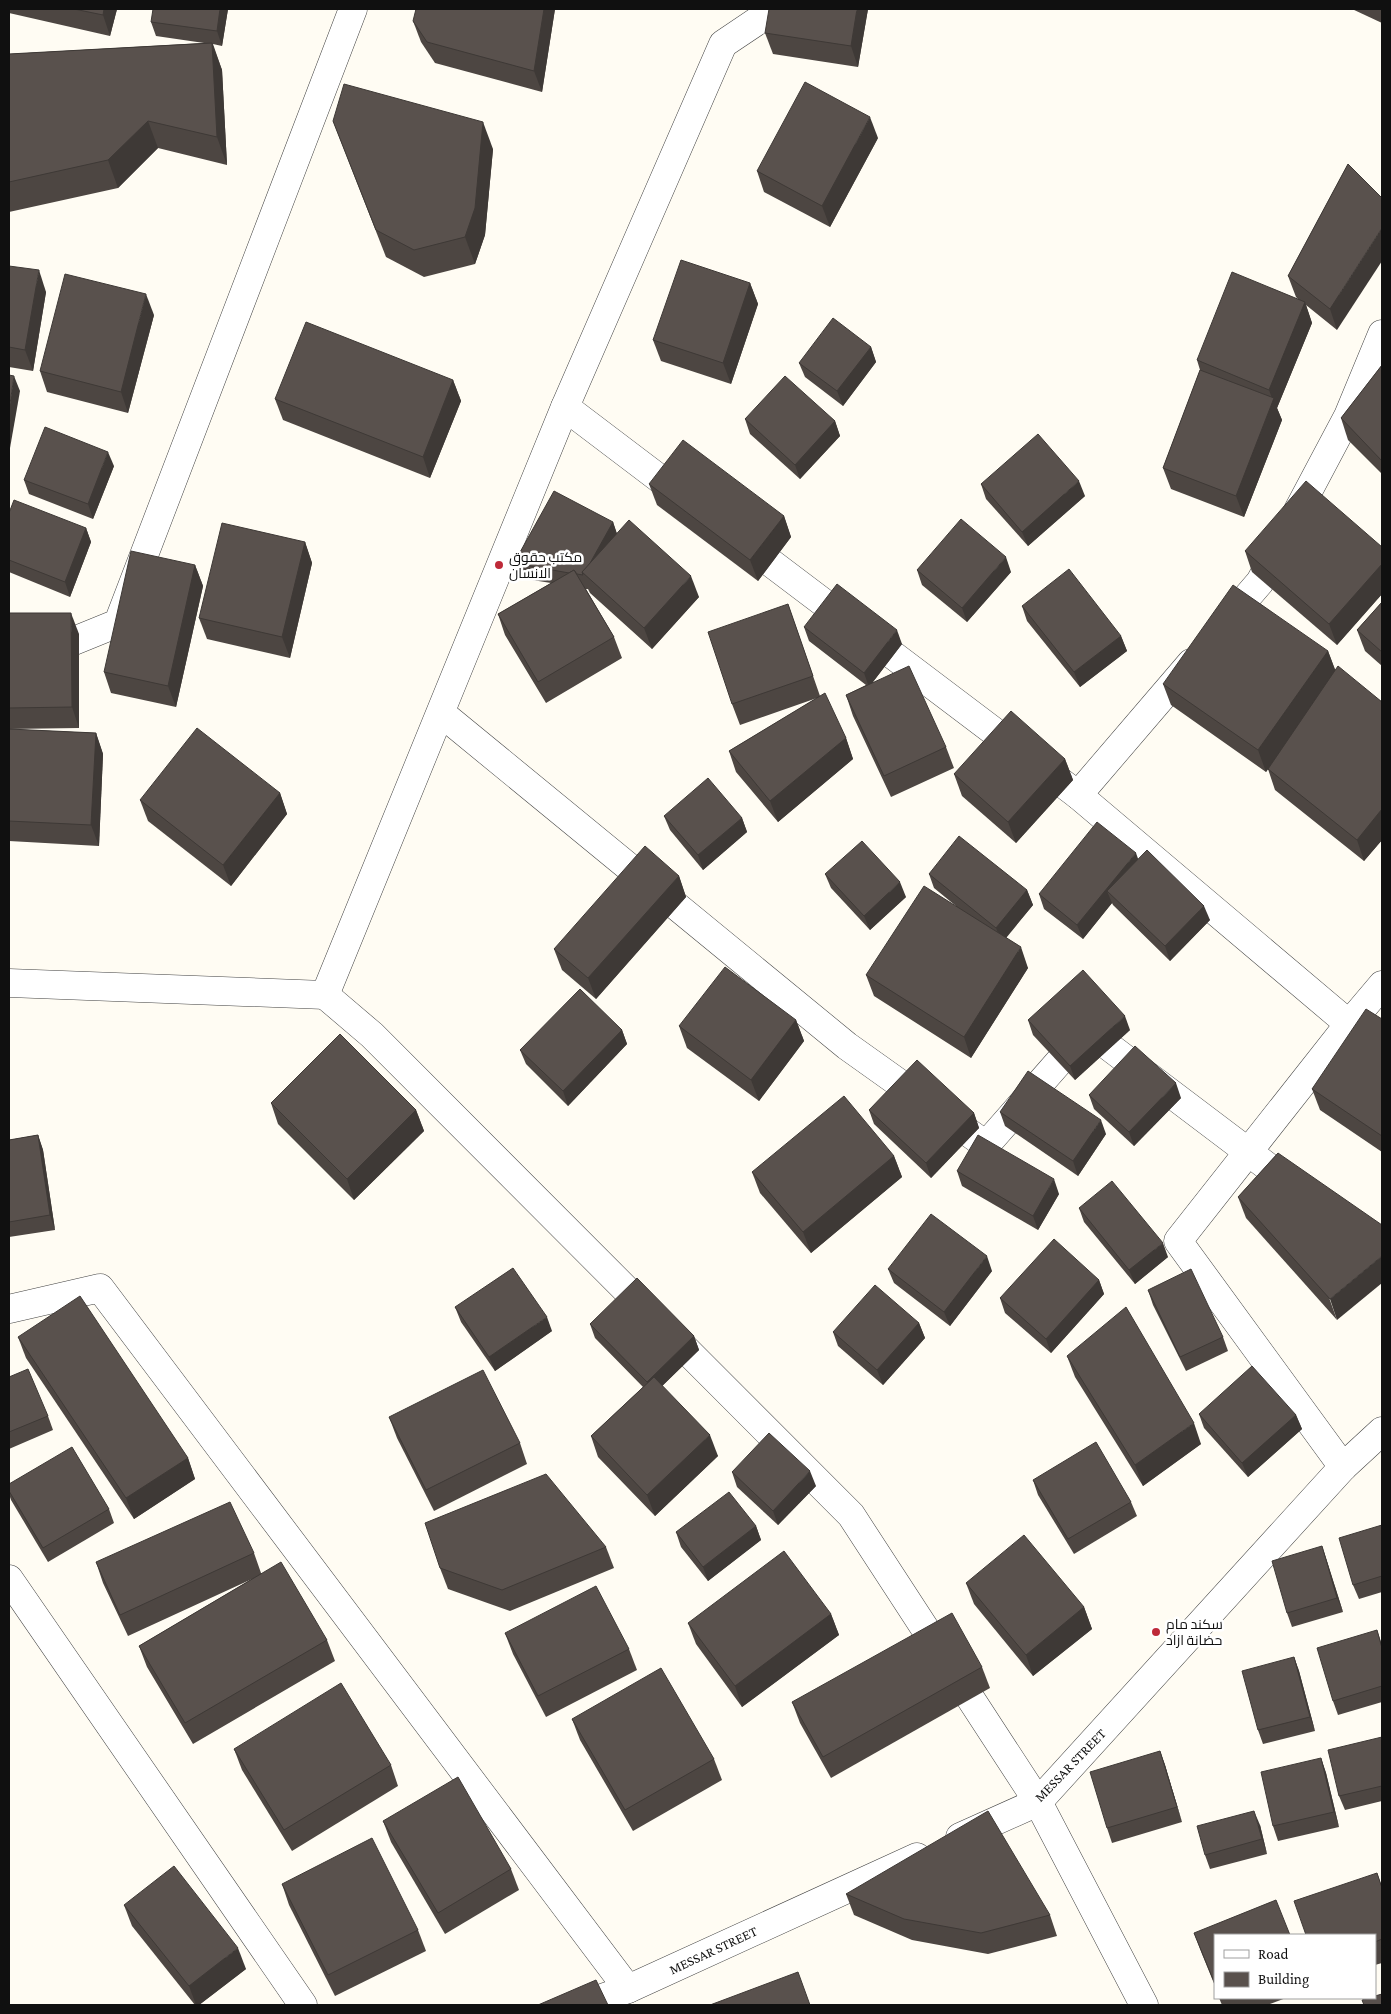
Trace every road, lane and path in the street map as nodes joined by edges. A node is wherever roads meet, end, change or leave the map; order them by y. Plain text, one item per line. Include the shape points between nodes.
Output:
1 (353, 9) edge
2 (775, 9) edge
3 (1382, 334) edge
4 (565, 408) junction
5 (9, 641) edge
6 (441, 713) junction
7 (1078, 796) junction
8 (9, 983) edge
9 (1382, 984) edge
10 (325, 995) junction
11 (1349, 1024) junction
12 (1248, 1153) junction
13 (1319, 1205) edge
14 (9, 1309) edge
15 (1382, 1431) edge
16 (1343, 1467) junction
17 (9, 1579) edge
18 (1038, 1802) junction
19 (628, 1989) junction
20 (304, 2005) edge
21 (582, 2005) edge
22 (1144, 2005) edge

1 - 5 street via 118,622 59,648
2 - 4 street via 723,44
3 - 7 street via 1348,416 1260,582
4 - 6 street
4 - 7 street
6 - 10 street
6 - 12 street via 847,1046 986,1145 1087,1030
7 - 11 street
8 - 10 street
9 - 11 street
10 - 18 street via 379,1042 851,1515
11 - 12 street
12 - 13 street
12 - 16 street via 1178,1241
14 - 19 street via 100,1288
15 - 16 street, MESSAR STREET
16 - 18 street, MESSAR STREET
17 - 20 street
18 - 19 street, MESSAR STREET
18 - 22 street
19 - 21 street, MESSAR STREET

